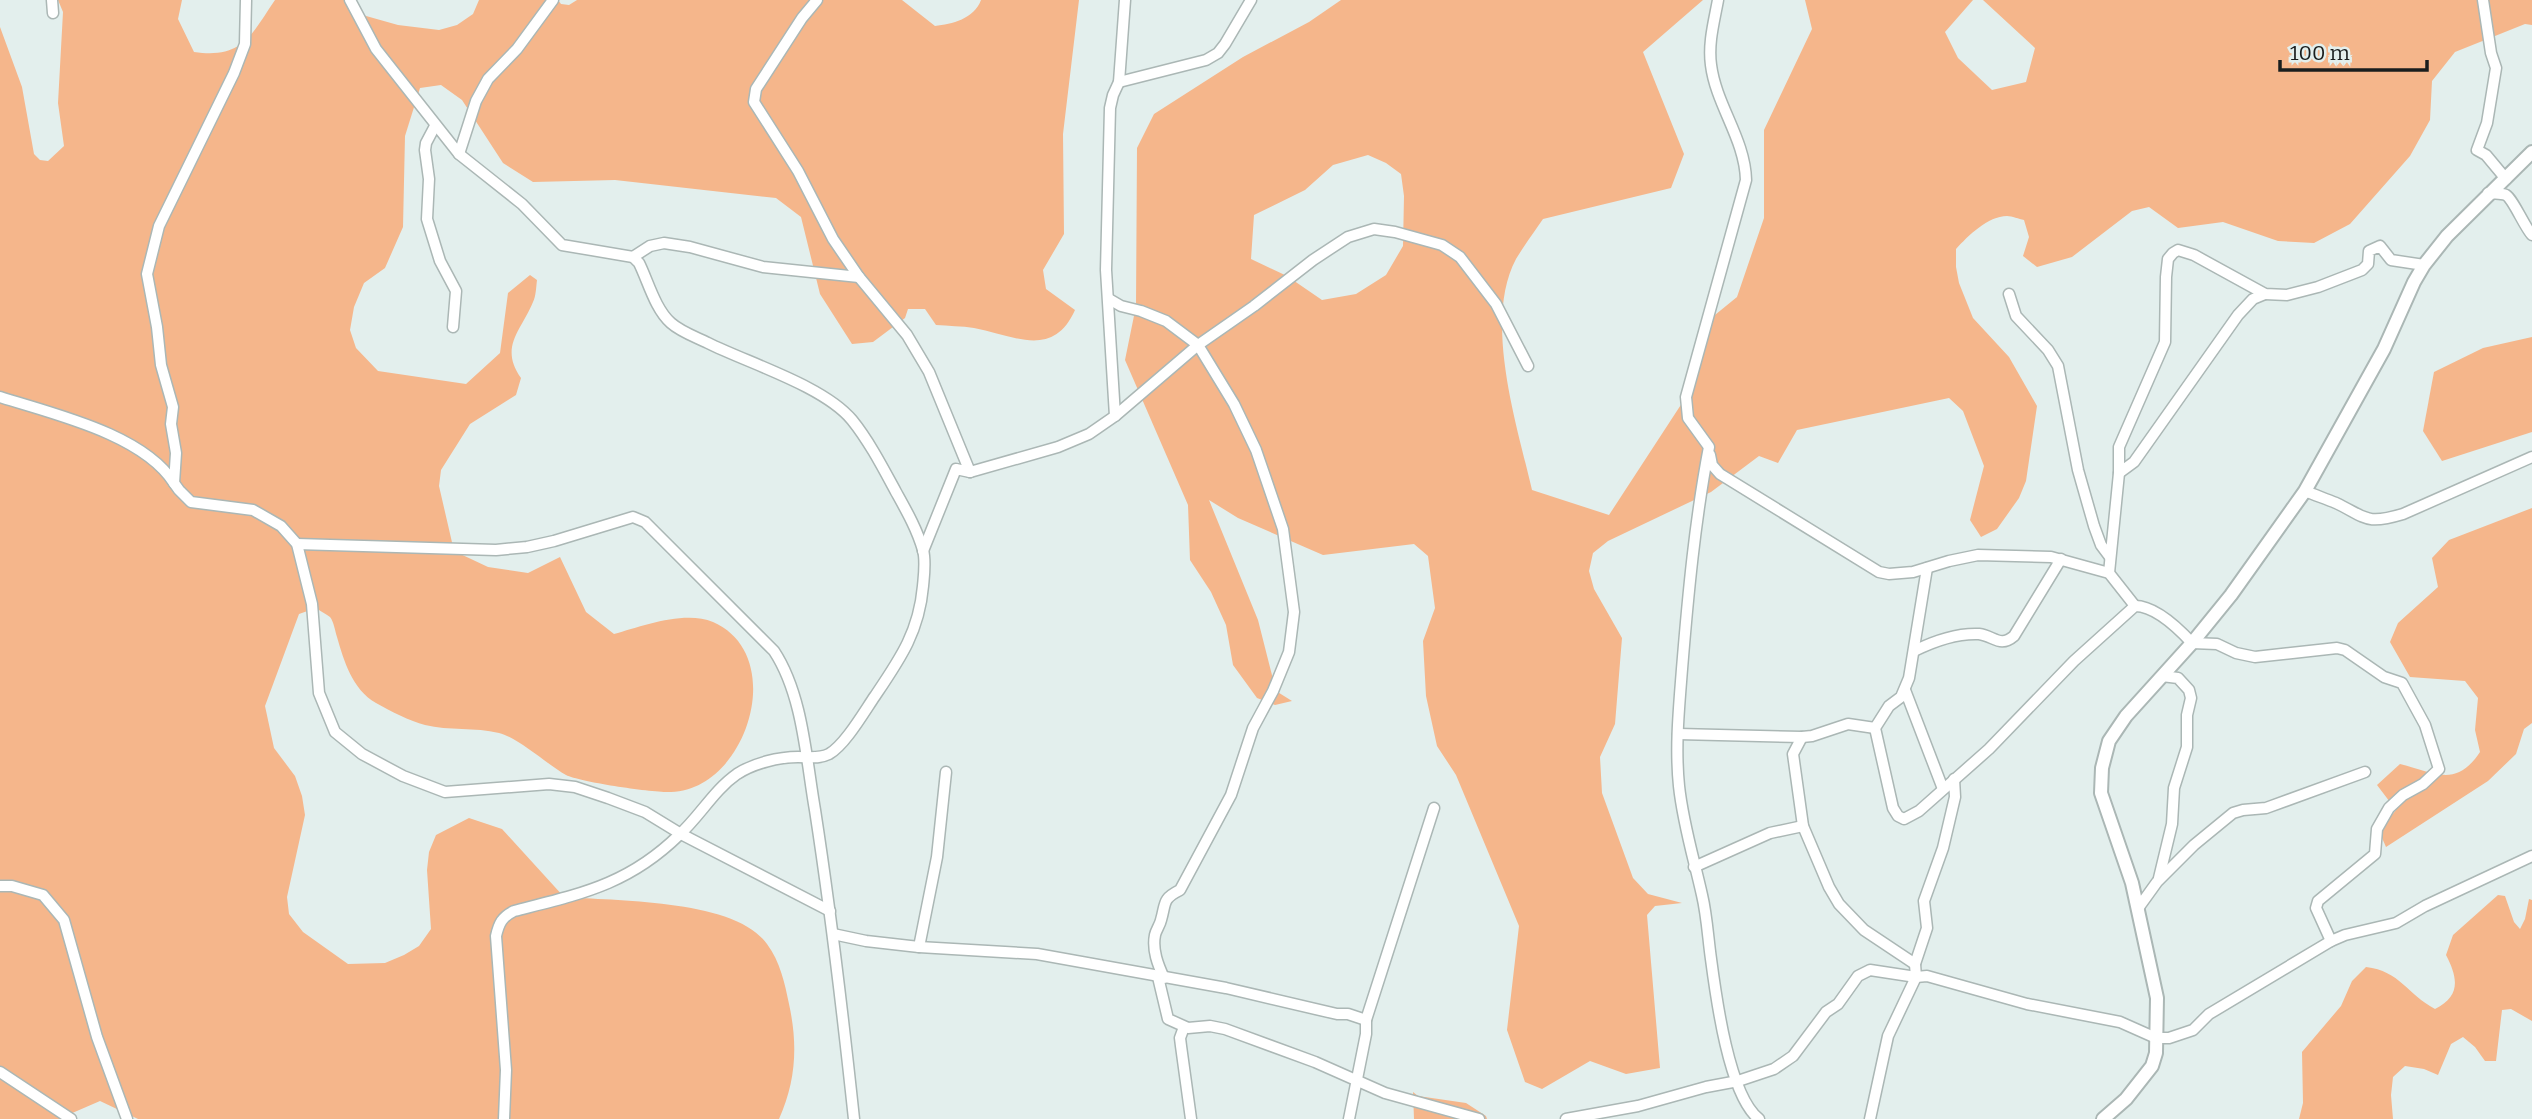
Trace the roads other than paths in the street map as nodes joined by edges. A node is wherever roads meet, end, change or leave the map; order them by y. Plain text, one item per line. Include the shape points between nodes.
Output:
1 (52, 0) edge
2 (246, 0) edge
3 (350, 0) edge
4 (553, 0) edge
5 (817, 0) edge
6 (1125, 0) edge
7 (1251, 0) edge
8 (1718, 0) edge
9 (2483, 0) edge
10 (53, 13) dead end
11 (1119, 82) junction
12 (435, 126) junction
13 (2532, 152) edge
14 (459, 154) junction
15 (2506, 179) junction
16 (2488, 193) junction
17 (2532, 235) edge
18 (633, 257) junction
19 (2424, 265) junction
20 (859, 277) junction
21 (2265, 293) junction
22 (2009, 294) dead end
23 (1109, 299) junction
24 (453, 327) dead end
25 (1198, 345) junction
26 (1528, 366) dead end
27 (0, 397) edge
28 (1115, 415) junction
29 (1709, 447) junction
30 (2532, 457) edge
31 (970, 472) junction
32 (2119, 473) junction
33 (174, 483) junction
34 (2305, 491) junction
35 (297, 544) junction
36 (923, 551) junction
37 (2110, 556) junction
38 (2061, 559) junction
39 (1927, 568) junction
40 (2109, 573) junction
41 (2135, 606) junction
42 (2192, 643) junction
43 (1914, 651) junction
44 (2162, 676) junction
45 (1905, 690) junction
46 (1875, 727) junction
47 (1678, 734) junction
48 (1802, 737) junction
49 (808, 758) junction
50 (946, 772) dead end
51 (2365, 772) dead end
52 (1954, 779) junction
53 (1943, 789) junction
54 (1434, 808) dead end
55 (1803, 826) junction
56 (681, 834) junction
57 (2532, 856) edge
58 (1694, 867) junction
59 (2157, 882) junction
60 (0, 886) edge
61 (2139, 907) junction
62 (830, 911) junction
63 (833, 934) junction
64 (2331, 941) junction
65 (919, 947) junction
66 (1915, 964) junction
67 (1916, 977) junction
68 (1161, 978) junction
69 (1366, 1020) junction
70 (1184, 1027) junction
71 (2156, 1038) junction
72 (0, 1072) edge
73 (1355, 1081) junction
74 (1738, 1082) junction
75 (71, 1119) edge
76 (127, 1119) edge
77 (504, 1119) edge
78 (854, 1119) edge
79 (1191, 1119) edge
80 (1349, 1119) edge
81 (1479, 1119) edge
82 (1566, 1119) edge
83 (1759, 1119) edge
84 (1870, 1119) edge
85 (2102, 1119) edge

1 - 10 street
2 - 33 street via 245,44 163,216 147,274 161,365 173,407
3 - 12 street via 376,49
4 - 14 street via 488,79
5 - 20 street via 756,89 754,102
6 - 11 street
7 - 11 street via 1218,53
8 - 29 street via 1711,68 1745,160 1746,180 1686,397 1688,418
9 - 15 street via 2496,68 2487,123 2477,150
11 - 23 street via 1110,108
12 - 14 street
12 - 24 street via 425,143 427,219 440,261 456,291
13 - 15 main road
14 - 18 street via 522,204 562,245
15 - 16 main road
16 - 17 street via 2505,194
16 - 19 main road
18 - 20 street via 664,243 764,267
18 - 36 street via 661,310 680,330 841,408 889,478
19 - 21 street via 2391,260 2380,246 2368,251 2368,264 2362,270 2295,294
19 - 34 main road via 2379,360
20 - 31 street via 907,335 929,372
21 - 32 street via 2238,315 2134,461
21 - 32 street via 2194,255 2178,250 2168,259 2165,342 2119,447
22 - 37 street via 2016,316 2058,366 2078,470 2101,545
23 - 25 street via 1166,321
23 - 28 street
25 - 26 street via 1332,246 1374,229 1442,245 1460,257 1491,296
25 - 28 street
25 - 68 street via 1234,404 1274,497 1294,612 1289,652 1253,728 1231,795 1180,890 1164,904 1154,946
27 - 33 street via 101,429 149,456
28 - 31 street via 1068,444
29 - 39 street via 1712,465 1720,474 1879,572
29 - 47 street via 1698,512
30 - 34 street via 2382,520 2367,520
31 - 36 street via 956,469
32 - 37 street
33 - 35 street via 191,502 239,507 262,515 281,526
34 - 42 main road
35 - 49 street via 496,550 554,541 633,517 645,522 774,651 788,675
35 - 56 street via 312,604 317,684 330,724 342,739 403,776 446,792 549,784 575,787 645,811
36 - 49 street via 921,611 900,659 832,752
37 - 40 street
38 - 39 street via 1978,555
38 - 40 street
38 - 43 street via 2008,641 1968,635 1944,638
39 - 43 street
40 - 41 street
41 - 42 street via 2173,624
41 - 52 street
42 - 44 main road
42 - 64 street via 2217,644 2246,656 2345,650 2384,677 2402,683 2425,725 2439,769 2389,808 2377,829 2375,854 2318,901 2316,908
43 - 45 street
44 - 59 street via 2178,678 2191,698 2187,747
44 - 61 main road via 2109,741 2102,768 2101,793
45 - 46 street
45 - 53 street
46 - 48 street via 1848,724
46 - 53 street via 1898,816 1912,816
47 - 48 street
47 - 58 street via 1684,830
48 - 55 street via 1793,754
49 - 56 street via 760,764 737,774
49 - 62 street
50 - 65 street via 937,857
51 - 59 street via 2266,808 2233,813
52 - 53 street
52 - 66 street via 1955,797 1924,901 1927,928
54 - 69 street
55 - 58 street via 1770,833
55 - 66 street via 1839,904 1864,930
56 - 62 street
56 - 77 street via 647,864 616,881 514,911 499,923
57 - 64 street via 2396,923
58 - 74 street via 1726,1047
59 - 61 street
60 - 76 street via 43,895 64,920 97,1037
61 - 71 main road via 2157,998
62 - 63 street
63 - 65 street
63 - 78 street
64 - 71 street via 2209,1014 2193,1030
65 - 68 street via 1037,954
66 - 67 street
67 - 71 street via 2120,1022
67 - 74 street via 1870,970 1858,976 1793,1056 1774,1069
67 - 84 street via 1888,1036
68 - 69 street
68 - 70 street via 1168,1019
69 - 73 street
70 - 73 street via 1237,1032
70 - 79 street via 1180,1038
71 - 85 main road via 2152,1066 2126,1099
72 - 75 street
73 - 80 street
73 - 81 street
74 - 82 street
74 - 83 street via 1740,1093

